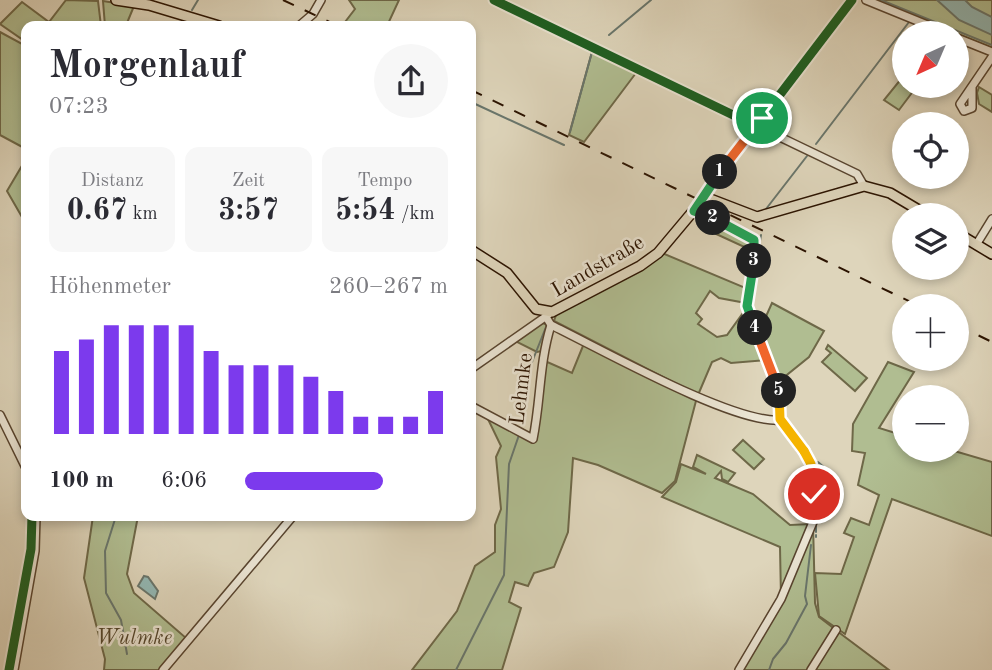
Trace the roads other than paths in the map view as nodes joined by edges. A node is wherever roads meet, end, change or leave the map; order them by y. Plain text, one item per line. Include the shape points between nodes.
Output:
1 (116, 0) edge
2 (321, 0) edge
3 (494, 0) edge
4 (852, 0) edge
5 (866, 0) edge
6 (202, 21) edge
7 (306, 21) edge
8 (918, 21) edge
9 (970, 43) edge
10 (992, 52) edge
11 (992, 57) edge
12 (972, 87) dead end
13 (756, 126) junction
14 (864, 186) junction
15 (703, 199) junction
16 (907, 203) edge
17 (694, 211) junction
18 (992, 219) edge
19 (969, 241) edge
20 (976, 245) junction
21 (476, 253) edge
22 (992, 254) edge
23 (536, 309) junction
24 (549, 314) junction
25 (534, 324) junction
26 (551, 324) junction
27 (476, 365) edge
28 (476, 409) edge
29 (0, 415) edge
30 (780, 419) junction
31 (21, 458) edge
32 (37, 521) edge
33 (289, 521) edge
34 (836, 629) dead end
35 (14, 670) edge
36 (163, 670) edge
37 (739, 670) edge
38 (811, 670) edge

1 - 6 main road
2 - 7 street
3 - 13 street
4 - 13 street
5 - 8 street
9 - 10 street
11 - 12 street
13 - 14 street via 857,174
13 - 15 street
14 - 15 main road via 757,216
14 - 16 main road
15 - 17 main road, Landstraße
17 - 24 main road, Landstraße via 654,256
17 - 30 street via 747,235 755,244 747,306 778,388
18 - 20 street
19 - 20 main road
20 - 22 main road
21 - 23 main road, Landstraße via 507,272
23 - 24 main road, Landstraße
23 - 25 street
24 - 25 street
24 - 26 street
25 - 27 street
26 - 28 street, Lehmke via 541,356 533,439
26 - 30 street via 698,397 765,421
29 - 31 street
30 - 37 street via 811,464 813,522 781,599
32 - 35 street
33 - 36 street
34 - 38 street

